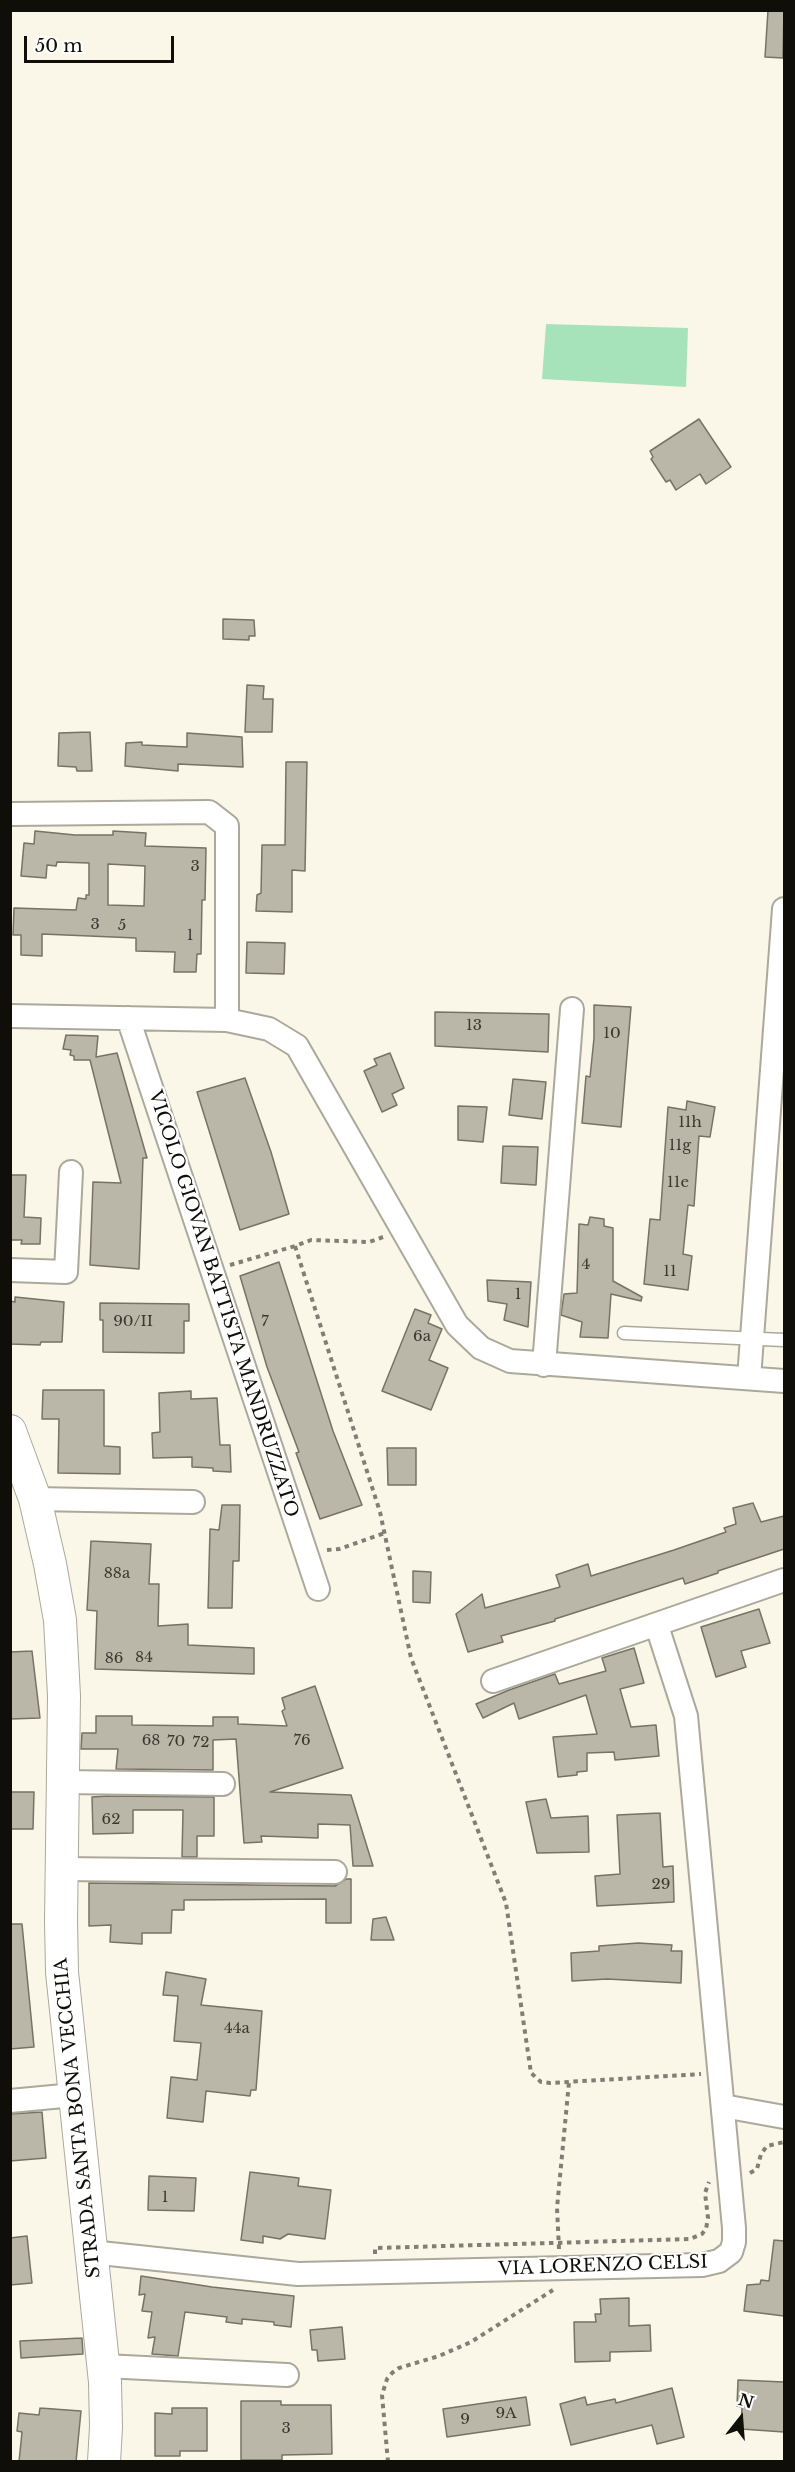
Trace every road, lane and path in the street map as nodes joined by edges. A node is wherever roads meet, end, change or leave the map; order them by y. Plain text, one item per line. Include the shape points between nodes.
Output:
1 (10, 814) edge
2 (784, 909) edge
3 (573, 1009) dead end
4 (10, 1016) edge
5 (128, 1018) junction
6 (227, 1020) junction
7 (71, 1172) dead end
8 (402, 1230) junction
9 (295, 1246) junction
10 (223, 1268) dead end
11 (10, 1270) edge
12 (624, 1333) dead end
13 (753, 1338) junction
14 (784, 1340) edge
15 (544, 1365) junction
16 (749, 1378) junction
17 (784, 1381) edge
18 (10, 1431) edge
19 (35, 1499) junction
20 (193, 1502) dead end
21 (784, 1580) edge
22 (318, 1590) dead end
23 (657, 1626) junction
24 (493, 1681) dead end
25 (63, 1782) junction
26 (223, 1784) dead end
27 (61, 1869) junction
28 (335, 1872) dead end
29 (720, 2073) junction
30 (569, 2082) junction
31 (74, 2095) junction
32 (10, 2101) edge
33 (723, 2106) junction
34 (784, 2117) edge
35 (784, 2142) edge
36 (746, 2173) dead end
37 (711, 2180) dead end
38 (558, 2243) junction
39 (91, 2252) junction
40 (562, 2269) junction
41 (375, 2272) junction
42 (104, 2366) junction
43 (287, 2375) dead end
44 (104, 2462) edge
45 (388, 2462) edge

1 - 6 street via 208,812 227,826
2 - 13 street
3 - 15 street
4 - 5 street
5 - 6 street
5 - 22 street, VICOLO GIOVAN BATTISTA MANDRUZZATO
6 - 8 street via 269,1029 297,1046
7 - 11 street via 66,1272
8 - 9 path via 369,1242 311,1240
8 - 15 street via 457,1325 481,1348 510,1361
9 - 10 path
9 - 30 path via 380,1512 411,1658 506,1903 531,2073 541,2082
12 - 13 lane
13 - 14 lane
13 - 16 street
15 - 16 street
16 - 17 street
18 - 19 street, STRADA SANTA BONA VECCHIA
19 - 20 street
19 - 25 street, STRADA SANTA BONA VECCHIA via 60,1620
21 - 23 street
23 - 24 street
23 - 29 street, VIA LORENZO CELSI via 686,1716
25 - 26 street
25 - 27 street, STRADA SANTA BONA VECCHIA
27 - 28 street
27 - 31 street, STRADA SANTA BONA VECCHIA via 62,1972
29 - 30 path
29 - 33 street, VIA LORENZO CELSI
30 - 38 path via 557,2208
31 - 32 street
31 - 39 street, STRADA SANTA BONA VECCHIA
33 - 34 street
33 - 40 street, VIA LORENZO CELSI via 734,2228 730,2252 719,2261 702,2265
35 - 36 path via 767,2146 757,2169
37 - 38 path via 705,2193 706,2229 696,2237
38 - 40 path
38 - 41 path via 375,2248
39 - 41 street, VIA LORENZO CELSI via 270,2272
39 - 42 street, STRADA SANTA BONA VECCHIA
40 - 41 street, VIA LORENZO CELSI
40 - 45 path via 555,2289 471,2342 392,2373 382,2395
42 - 43 street
42 - 44 street, STRADA SANTA BONA VECCHIA

